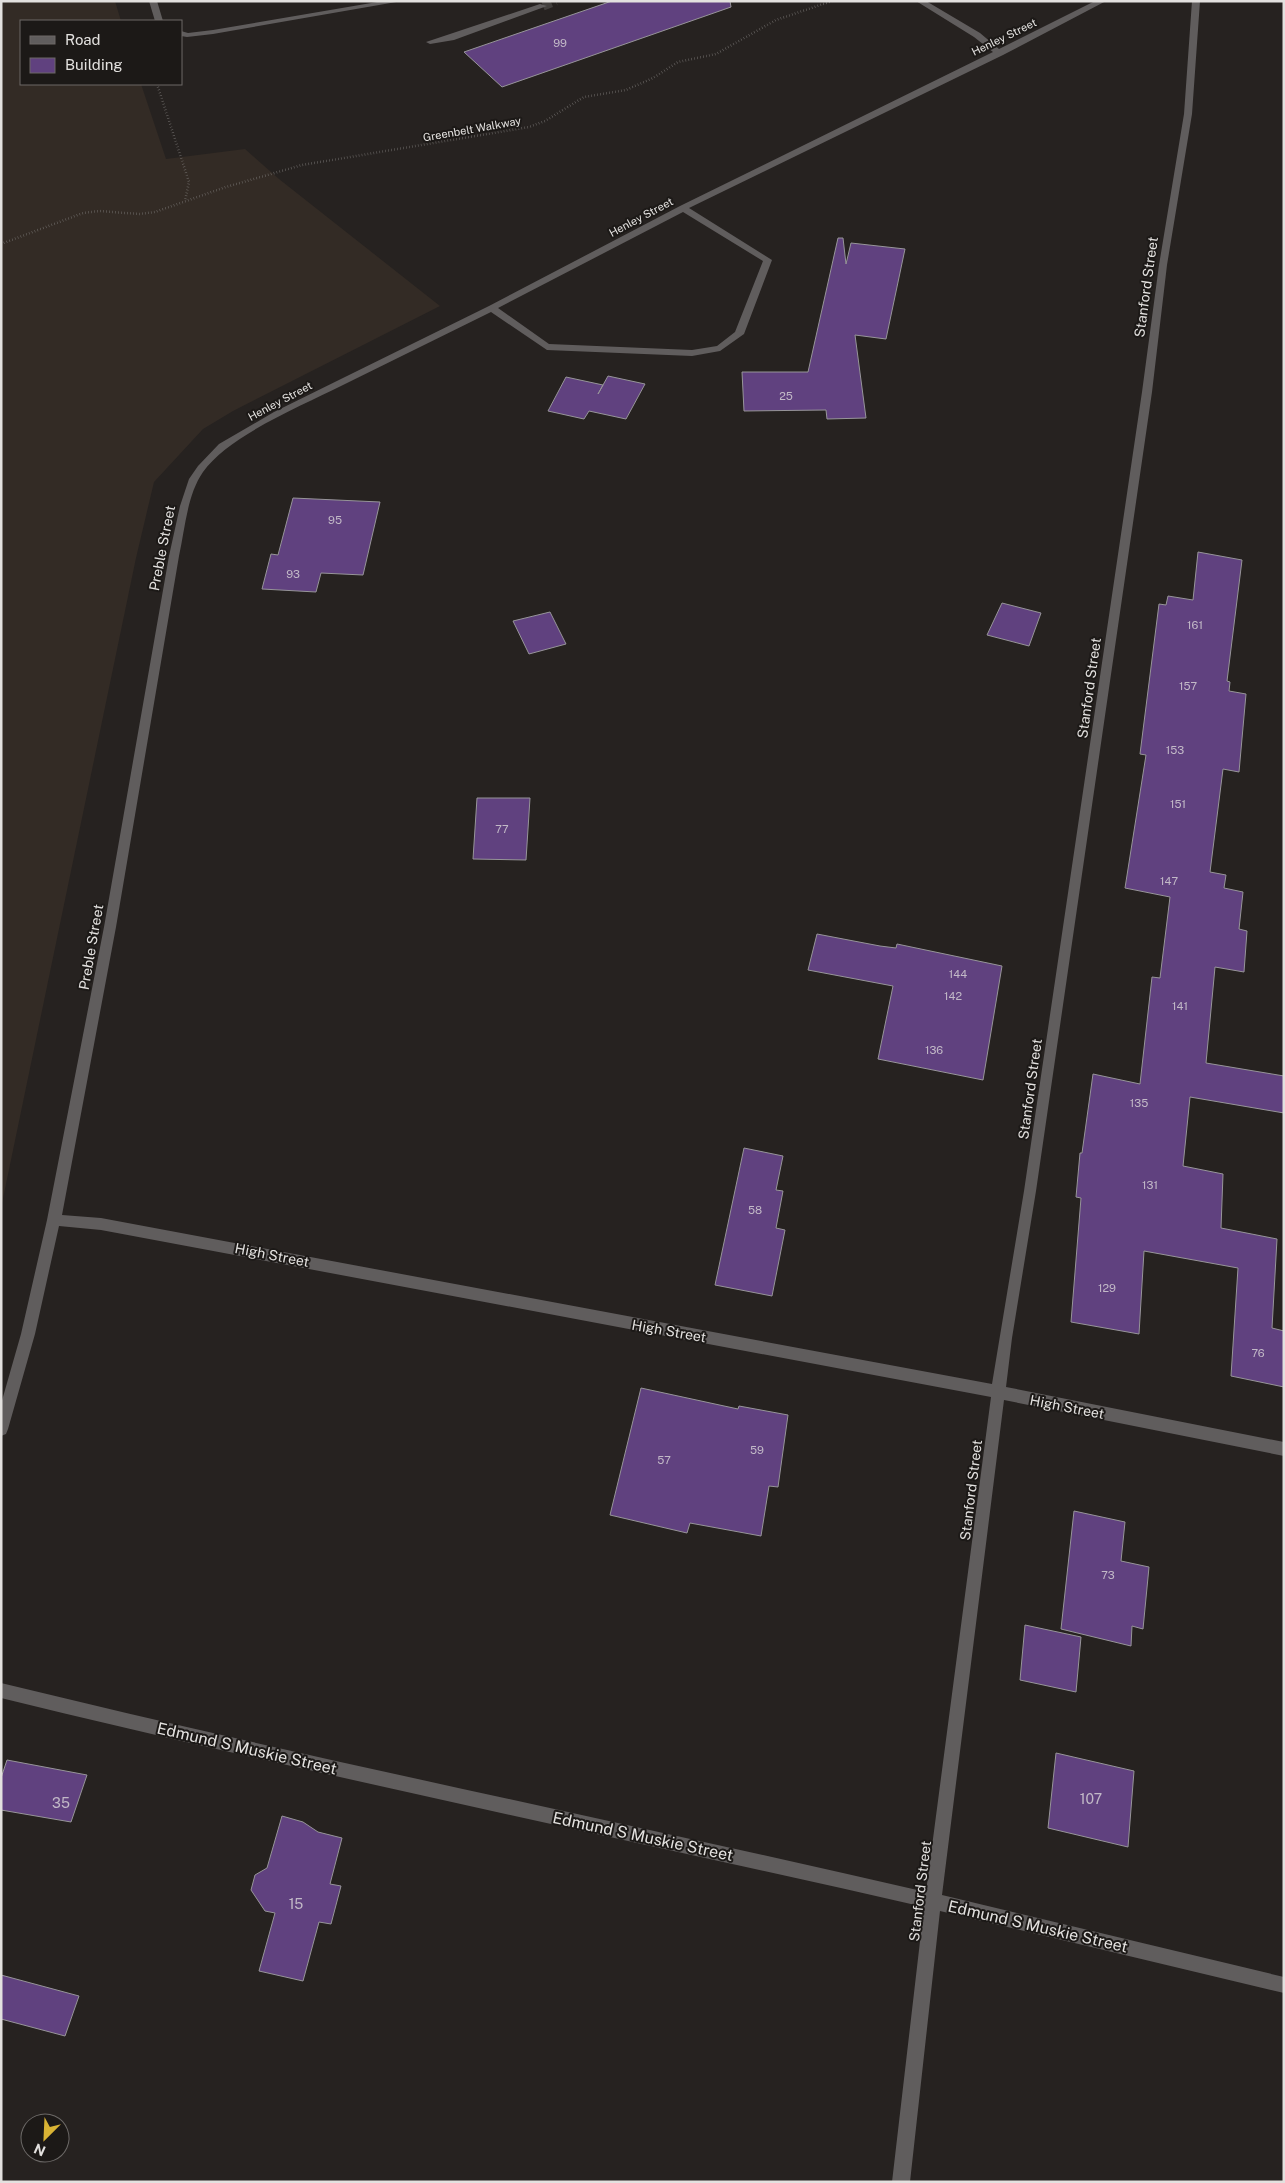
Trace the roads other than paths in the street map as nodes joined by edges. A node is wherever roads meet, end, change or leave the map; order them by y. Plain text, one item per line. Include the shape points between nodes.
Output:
1 (153, 1) edge
2 (398, 1) edge
3 (920, 1) edge
4 (1102, 1) edge
5 (1196, 1) edge
6 (543, 6) dead end
7 (159, 20) edge
8 (182, 33) edge
9 (430, 42) dead end
10 (1000, 53) junction
11 (683, 208) junction
12 (492, 308) junction
13 (201, 468) joint
14 (54, 1220) junction
15 (998, 1393) junction
16 (1, 1430) edge
17 (1284, 1449) edge
18 (1, 1690) edge
19 (933, 1902) junction
20 (1284, 1984) edge
21 (901, 2182) edge

1 - 7 street
2 - 8 street via 213,32
3 - 10 street via 977,35
4 - 10 street, Henley Street
5 - 15 street, Stanford Street via 1188,114 1163,264 1148,392
6 - 9 street via 451,38
10 - 11 street, Henley Street
11 - 12 street, Henley Street
11 - 12 street via 768,260 739,334 720,348 692,353 546,347
12 - 13 street, Henley Street via 277,414 222,446
13 - 14 street, Preble Street via 185,506 174,556 110,927
14 - 15 street, High Street via 101,1224
14 - 16 street, Preble Street via 28,1334
15 - 17 street, High Street
15 - 19 street, Stanford Street
18 - 19 street, Edmund S Muskie Street via 490,1804 639,1834
19 - 20 street, Edmund S Muskie Street
19 - 21 street, Stanford Street

